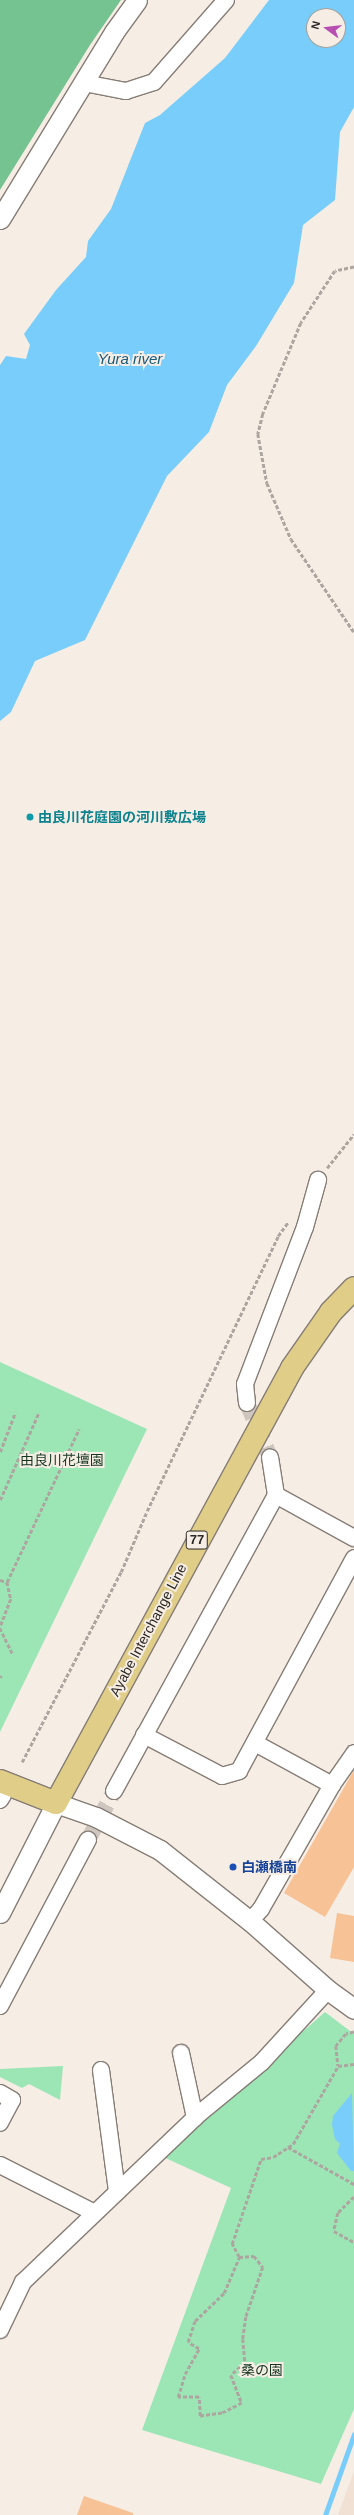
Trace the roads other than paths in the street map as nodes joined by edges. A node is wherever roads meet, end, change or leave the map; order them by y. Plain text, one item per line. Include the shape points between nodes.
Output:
1 (137, 0) edge
2 (226, 0) edge
3 (84, 83) junction
4 (0, 219) edge
5 (318, 1180) dead end
6 (354, 1288) edge
7 (247, 1403) tunnel mouth
8 (270, 1457) tunnel mouth
9 (276, 1495) junction
10 (354, 1538) edge
11 (354, 1558) edge
12 (144, 1735) junction
13 (255, 1743) junction
14 (354, 1753) edge
15 (332, 1785) junction
16 (114, 1791) tunnel mouth
17 (1, 1792) edge
18 (56, 1803) junction
19 (88, 1840) tunnel mouth
20 (0, 1913) edge
21 (250, 1920) junction
22 (328, 1990) junction
23 (0, 2006) edge
24 (354, 2009) edge
25 (181, 2053) dead end
26 (100, 2070) dead end
27 (0, 2093) edge
28 (195, 2118) junction
29 (0, 2123) edge
30 (0, 2164) edge
31 (117, 2192) junction
32 (95, 2213) junction
33 (15, 2299) junction
34 (0, 2305) edge
35 (0, 2330) edge

1 - 3 street via 114,32
2 - 3 street via 154,82 126,91
3 - 4 street
5 - 7 street via 305,1226 245,1384
6 - 18 main road, Ayabe Interchange Line / 77 via 331,1312 292,1368
8 - 9 street
9 - 10 street
9 - 12 street
11 - 13 street
12 - 13 street via 222,1776 238,1771
12 - 16 street
13 - 15 street
14 - 15 street
15 - 21 street via 261,1909
17 - 18 main road
18 - 20 street
18 - 21 street via 96,1817 160,1850
19 - 23 street
21 - 22 street
22 - 24 street
22 - 28 street via 262,2062
25 - 28 street
26 - 31 street
27 - 29 street via 12,2100
28 - 31 street
30 - 32 street
31 - 32 street
32 - 33 street via 23,2282
33 - 34 street
33 - 35 street

